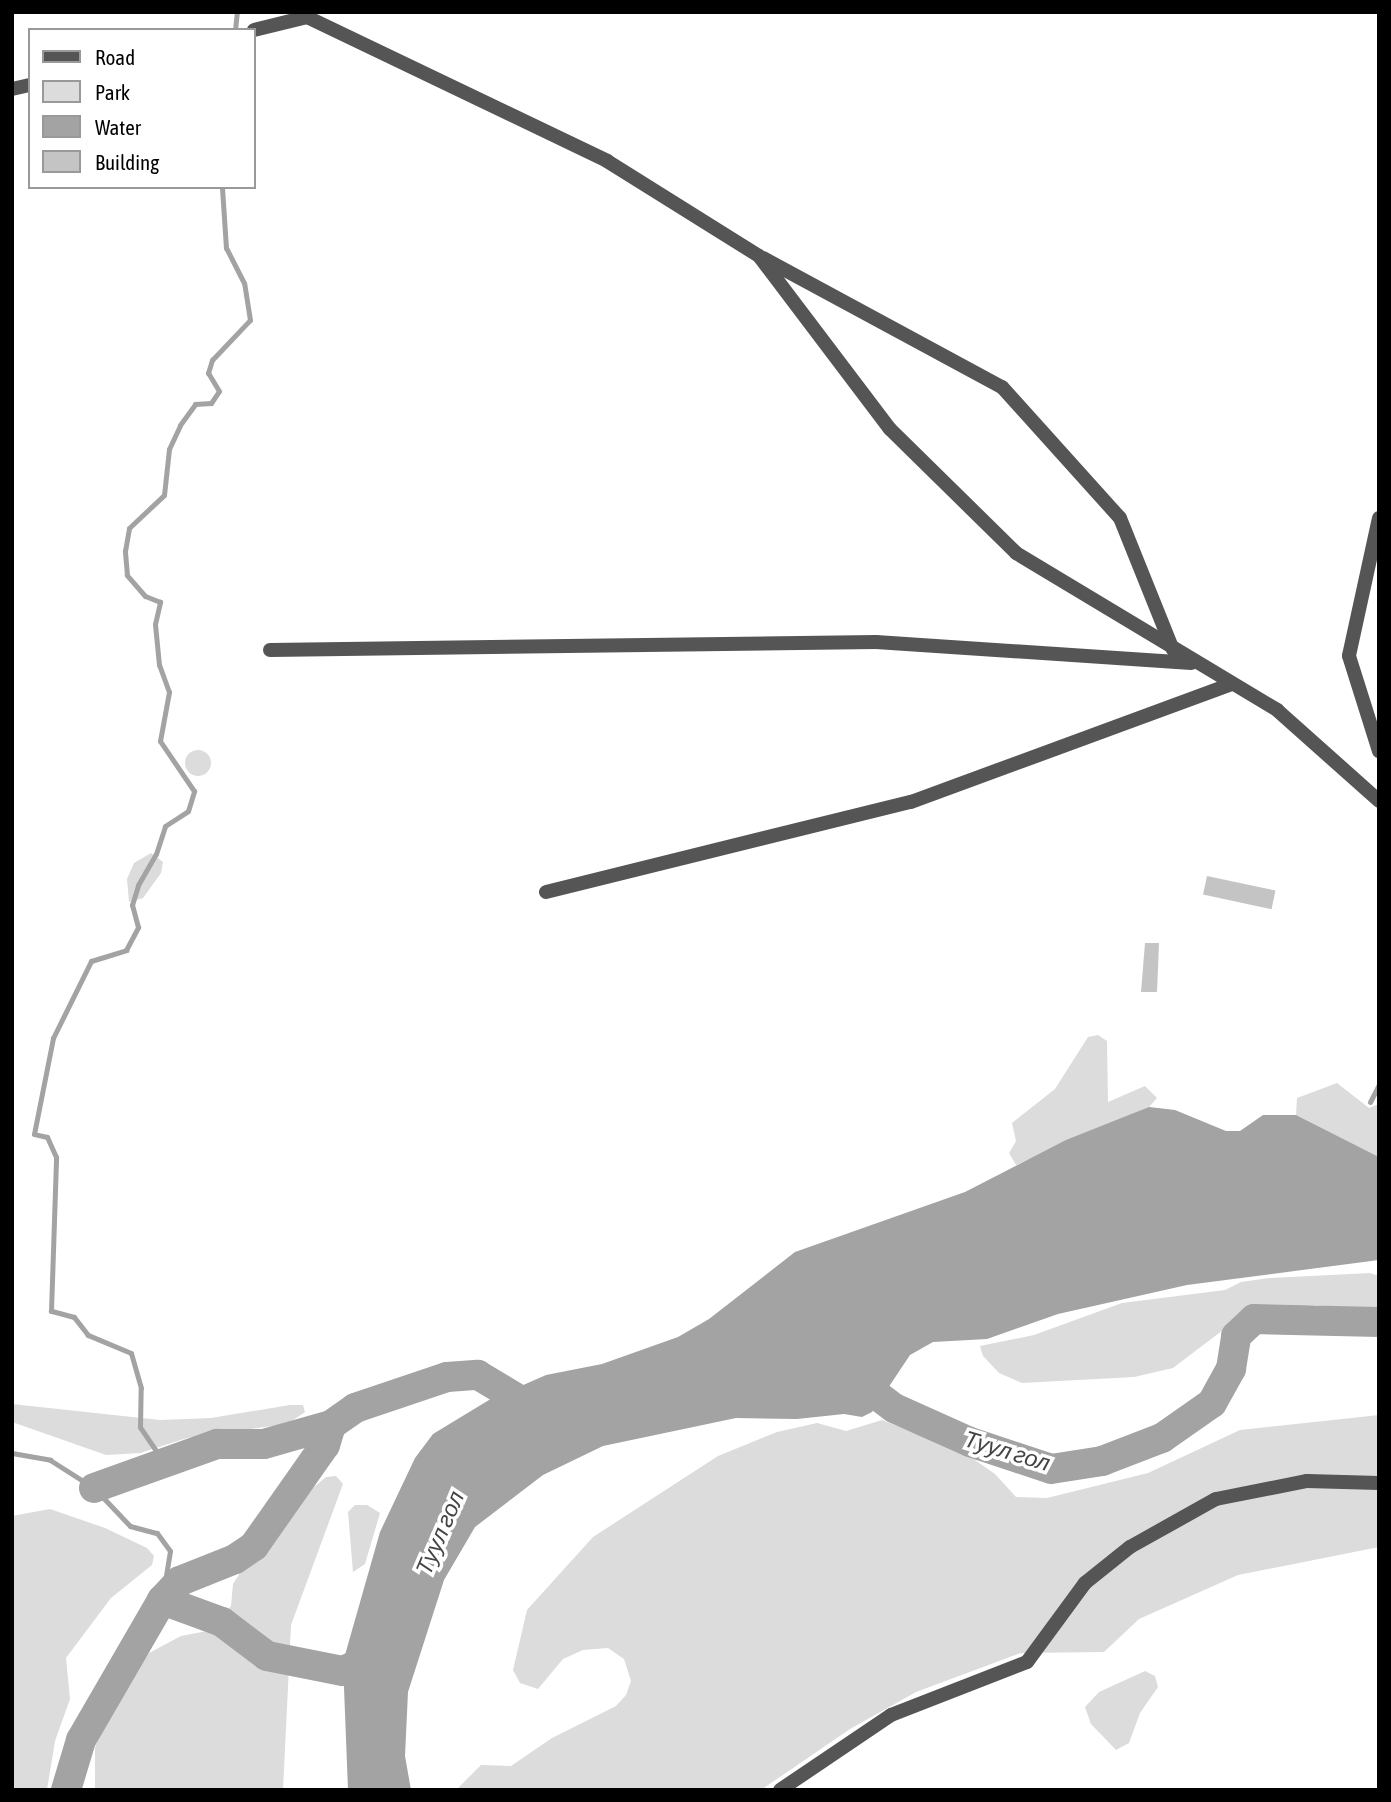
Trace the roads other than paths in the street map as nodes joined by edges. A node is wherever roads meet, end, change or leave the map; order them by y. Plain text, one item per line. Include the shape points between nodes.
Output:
1 (256, 30) edge
2 (759, 256) junction
3 (1379, 518) edge
4 (270, 650) dead end
5 (1174, 650) junction
6 (1196, 663) junction
7 (1232, 684) junction
8 (1379, 751) edge
9 (1379, 801) edge
10 (546, 892) dead end
11 (1379, 1483) edge
12 (780, 1790) edge

1 - 2 street via 307,17 607,161
2 - 5 street via 890,429 1016,553
2 - 5 street via 1002,387 1120,518
3 - 8 street via 1349,656
4 - 6 street via 876,642
5 - 6 street
6 - 7 street
7 - 9 street via 1277,710
7 - 10 street via 911,802
11 - 12 street via 1307,1481 1216,1499 1130,1548 1085,1583 1027,1662 891,1716

